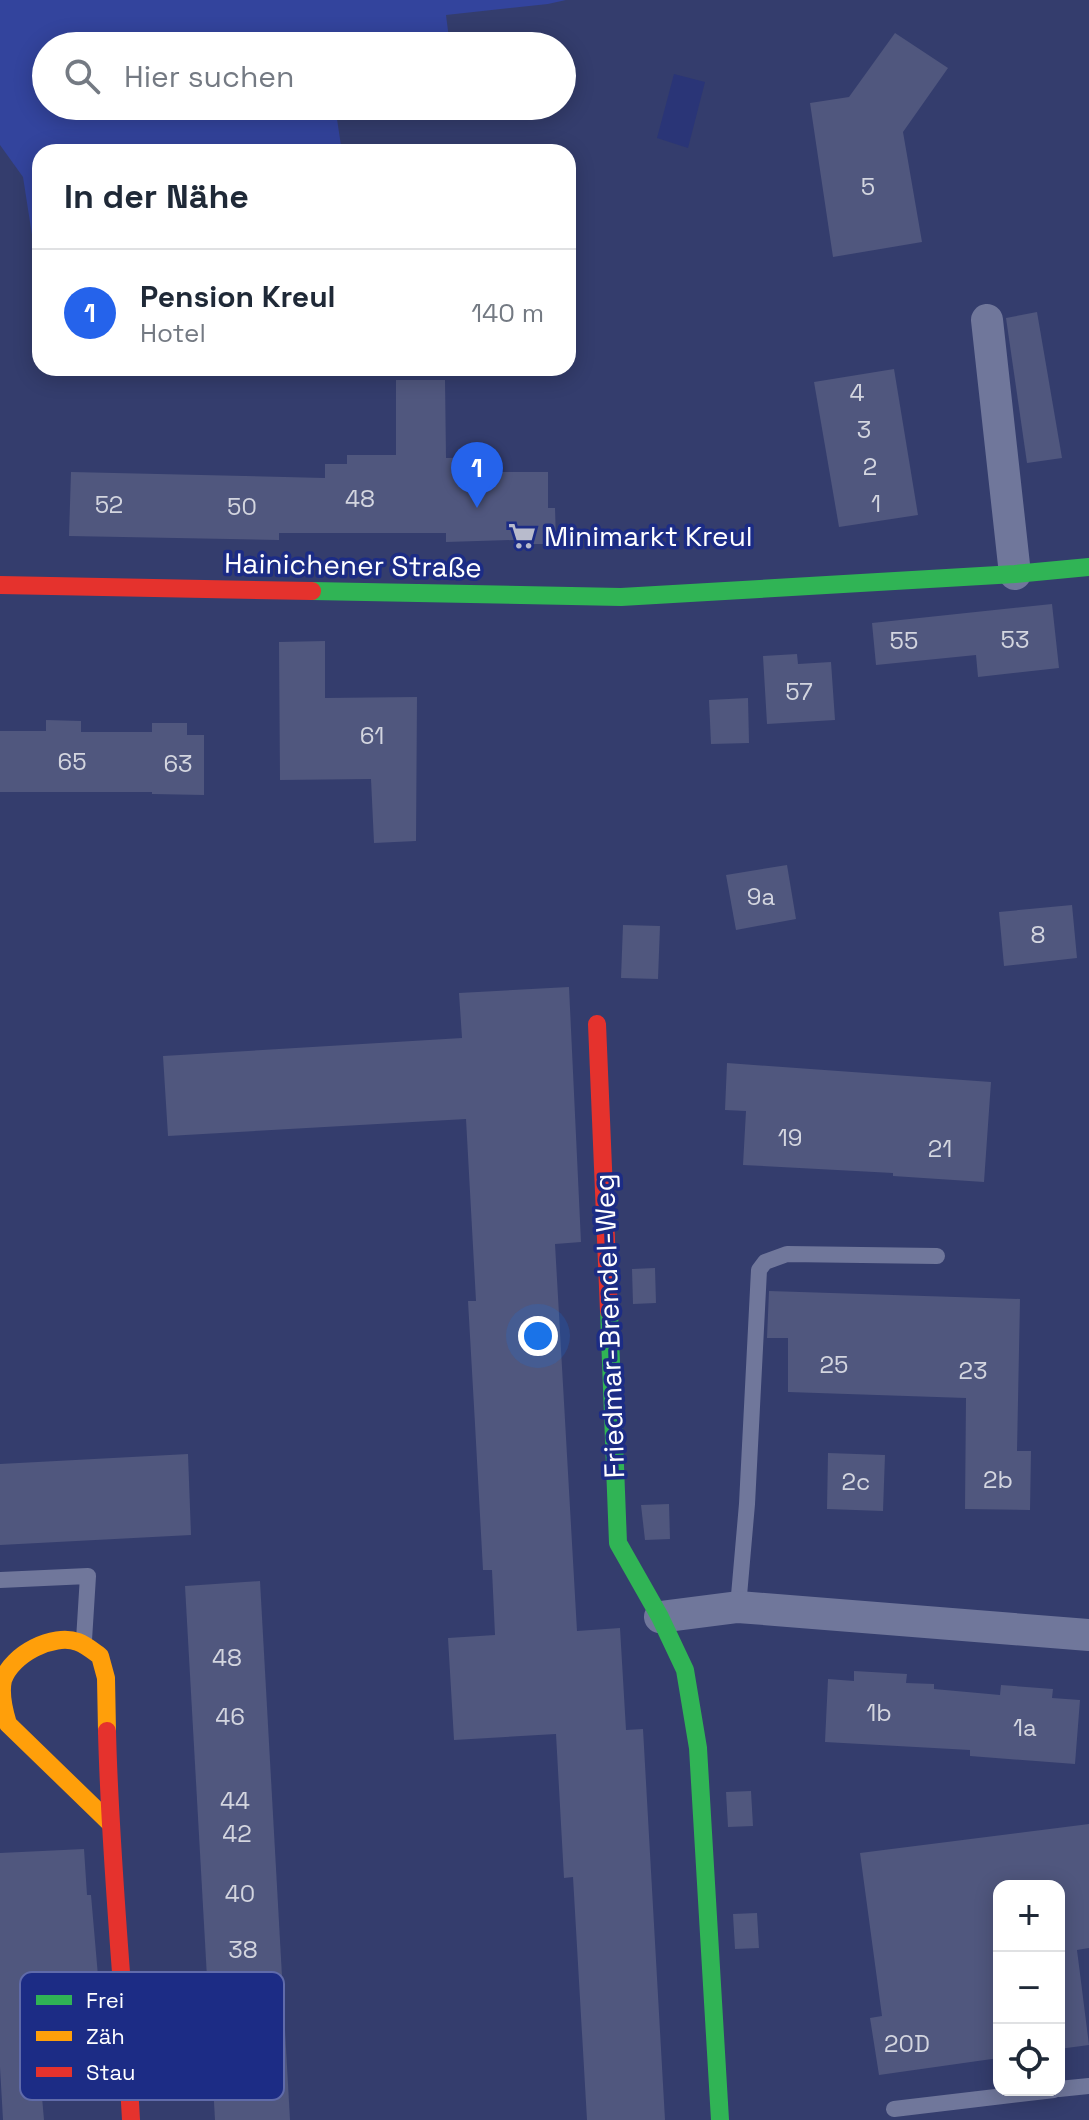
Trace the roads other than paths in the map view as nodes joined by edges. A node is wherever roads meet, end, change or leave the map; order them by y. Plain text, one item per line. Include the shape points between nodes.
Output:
1 (987, 320) dead end
2 (1089, 567) edge
3 (1015, 574) junction
4 (0, 585) edge
5 (597, 1024) dead end
6 (937, 1256) dead end
7 (0, 1580) edge
8 (738, 1607) junction
9 (660, 1617) junction
10 (1089, 1635) edge
11 (84, 1646) junction
12 (109, 1822) junction
13 (123, 1972) edge
14 (1089, 2086) edge
15 (1065, 2089) edge
16 (1006, 2096) edge
17 (130, 2100) edge
18 (894, 2109) dead end
19 (131, 2120) edge
20 (720, 2120) edge

1 - 3 street
2 - 3 street, Hainichener Straße
3 - 4 street, Hainichener Straße via 621,597
5 - 9 street, Friedmar-Brendel-Weg via 618,1543
6 - 8 lane via 787,1254 759,1270
7 - 11 lane via 88,1576
8 - 9 street
8 - 10 street
9 - 20 street, Friedmar-Brendel-Weg via 685,1670 698,1748
11 - 12 street via 100,1656 106,1678
11 - 12 street via 54,1641 37,1648 3,1680 1,1703 8,1724
12 - 13 street
14 - 15 lane
16 - 18 lane
17 - 19 street

